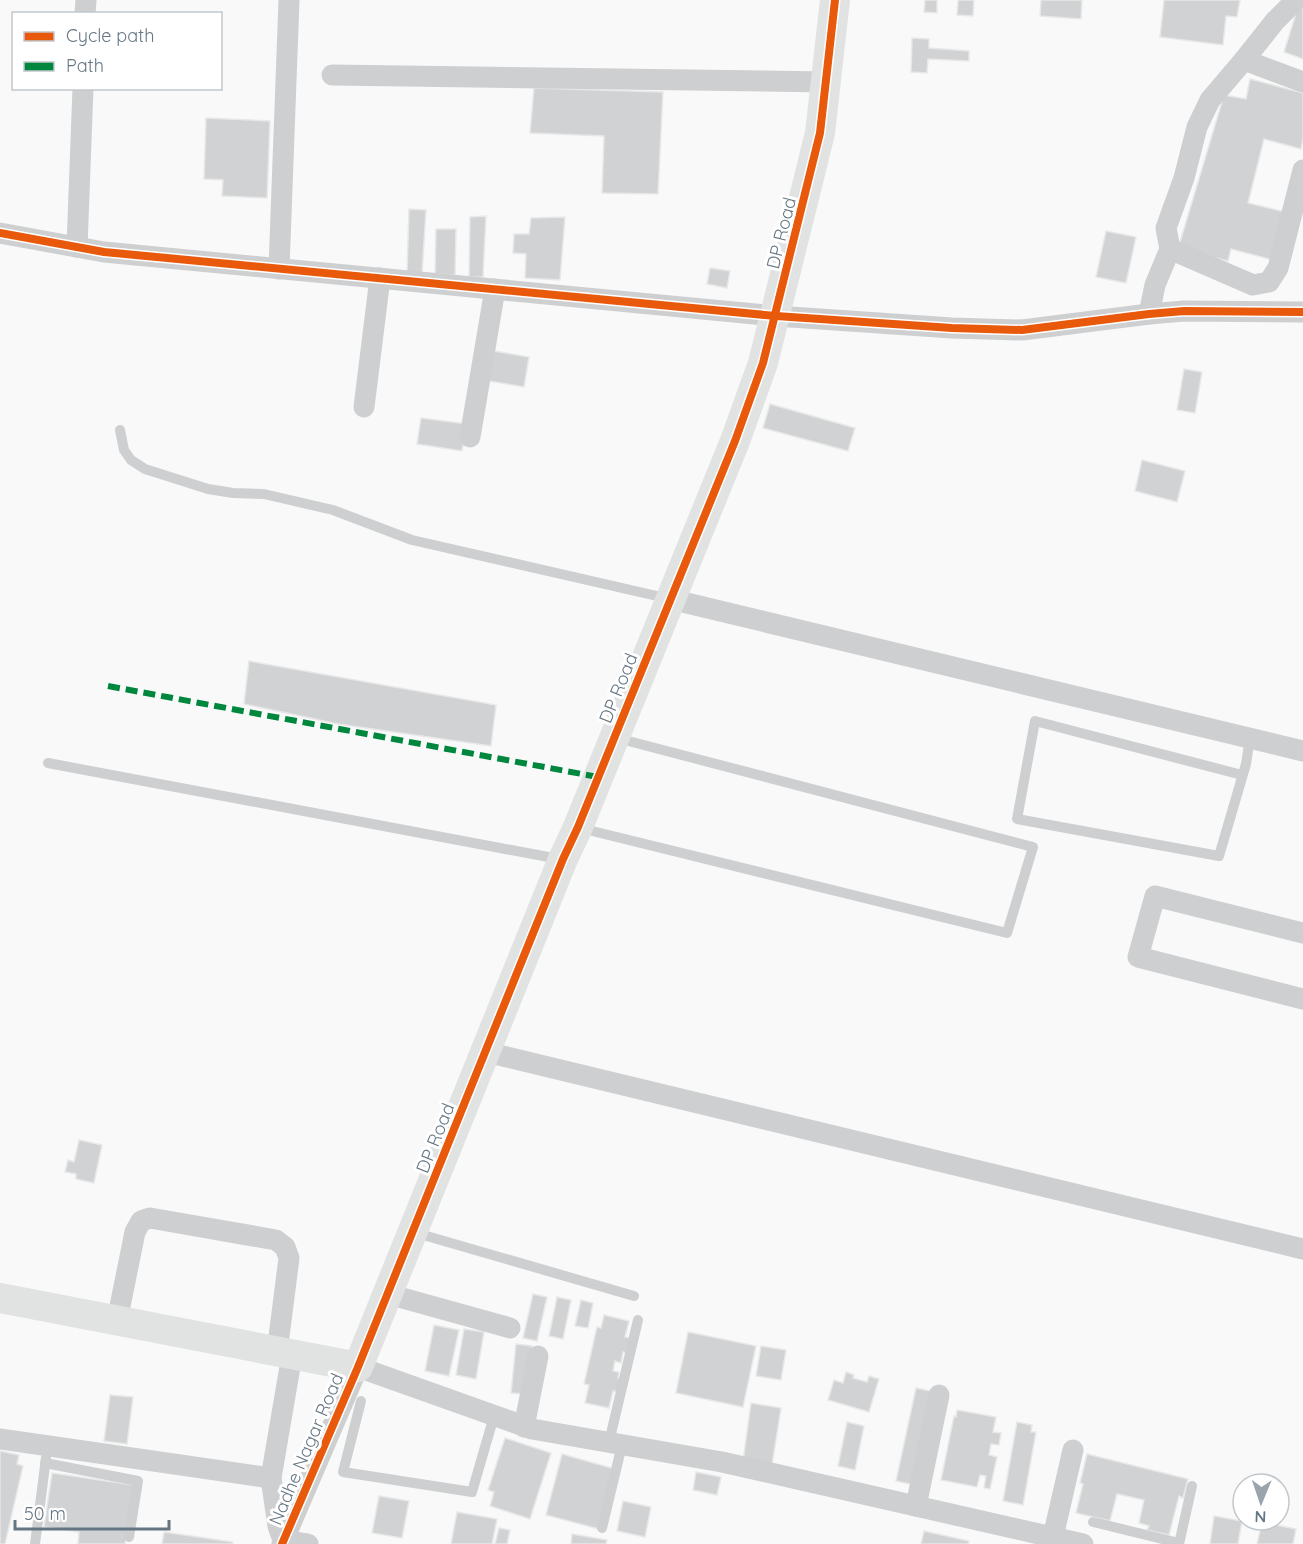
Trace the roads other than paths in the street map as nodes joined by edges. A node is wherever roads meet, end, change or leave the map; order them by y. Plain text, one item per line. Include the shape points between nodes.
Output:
1 (289, 0) edge
2 (835, 0) edge
3 (1296, 0) edge
4 (1244, 60) junction
5 (332, 75) dead end
6 (1303, 82) edge
7 (83, 90) edge
8 (826, 93) junction
9 (1303, 170) edge
10 (0, 233) edge
11 (77, 247) junction
12 (1170, 249) junction
13 (279, 268) junction
14 (380, 278) junction
15 (495, 289) junction
16 (1303, 312) edge
17 (1149, 314) junction
18 (776, 316) junction
19 (364, 407) dead end
20 (120, 430) dead end
21 (470, 437) dead end
22 (670, 599) junction
23 (614, 737) junction
24 (1250, 738) junction
25 (1303, 751) edge
26 (48, 764) dead end
27 (1242, 776) junction
28 (578, 827) junction
29 (563, 859) junction
30 (1303, 933) edge
31 (1303, 999) edge
32 (486, 1052) junction
33 (413, 1232) junction
34 (1303, 1249) edge
35 (388, 1294) junction
36 (634, 1296) dead end
37 (0, 1298) edge
38 (638, 1320) dead end
39 (117, 1321) junction
40 (510, 1328) dead end
41 (284, 1353) junction
42 (538, 1356) dead end
43 (358, 1367) junction
44 (939, 1395) dead end
45 (361, 1401) dead end
46 (494, 1416) junction
47 (524, 1426) junction
48 (0, 1439) edge
49 (616, 1444) junction
50 (1073, 1450) dead end
51 (46, 1455) junction
52 (271, 1478) junction
53 (1192, 1486) dead end
54 (916, 1506) junction
55 (1093, 1522) dead end
56 (602, 1528) dead end
57 (129, 1537) dead end
58 (1053, 1537) junction
59 (283, 1541) edge
60 (1179, 1543) edge
61 (35, 1544) edge
62 (308, 1544) edge
63 (1083, 1544) edge

1 - 13 street
2 - 8 street, DP Road
3 - 4 street
4 - 6 street
4 - 12 street via 1210,100 1197,128 1166,228
5 - 8 street
7 - 11 street
8 - 18 street, DP Road via 820,134
9 - 12 street via 1278,268 1269,282 1253,285
10 - 11 street
11 - 13 street
12 - 17 street via 1155,285
13 - 14 street
14 - 15 street
14 - 19 street
15 - 18 street
15 - 21 street
16 - 17 street
17 - 18 street via 1022,330
18 - 22 street, DP Road via 735,441
20 - 22 lane via 124,450 131,460 145,469 208,489 264,494 323,507 412,540
22 - 23 street, DP Road
22 - 24 street
23 - 28 street, DP Road
23 - 28 lane via 1033,847 1007,933
24 - 25 street
24 - 27 lane
26 - 29 lane
27 - 27 lane via 1220,856 1017,819 1035,722
28 - 29 street, DP Road
29 - 32 street, DP Road
30 - 31 street via 1155,896 1138,957
32 - 33 street, DP Road
32 - 34 street
33 - 35 street, DP Road
33 - 36 lane
35 - 40 street
35 - 43 street, DP Road
37 - 39 street
38 - 49 lane
39 - 41 street
39 - 41 street via 135,1232 141,1221 150,1218 276,1240 285,1247 289,1258
41 - 43 street
41 - 52 street
42 - 47 street
43 - 46 street
43 - 59 street, Nadhe Nagar Road
44 - 54 street
45 - 46 lane via 343,1472 472,1492
46 - 47 street
47 - 49 street
48 - 51 street
49 - 54 street via 722,1462
49 - 56 lane
50 - 58 street
51 - 52 street
51 - 57 lane via 138,1481
51 - 61 lane
52 - 59 street
53 - 60 lane
54 - 58 street
55 - 60 lane
58 - 63 street
59 - 62 street

